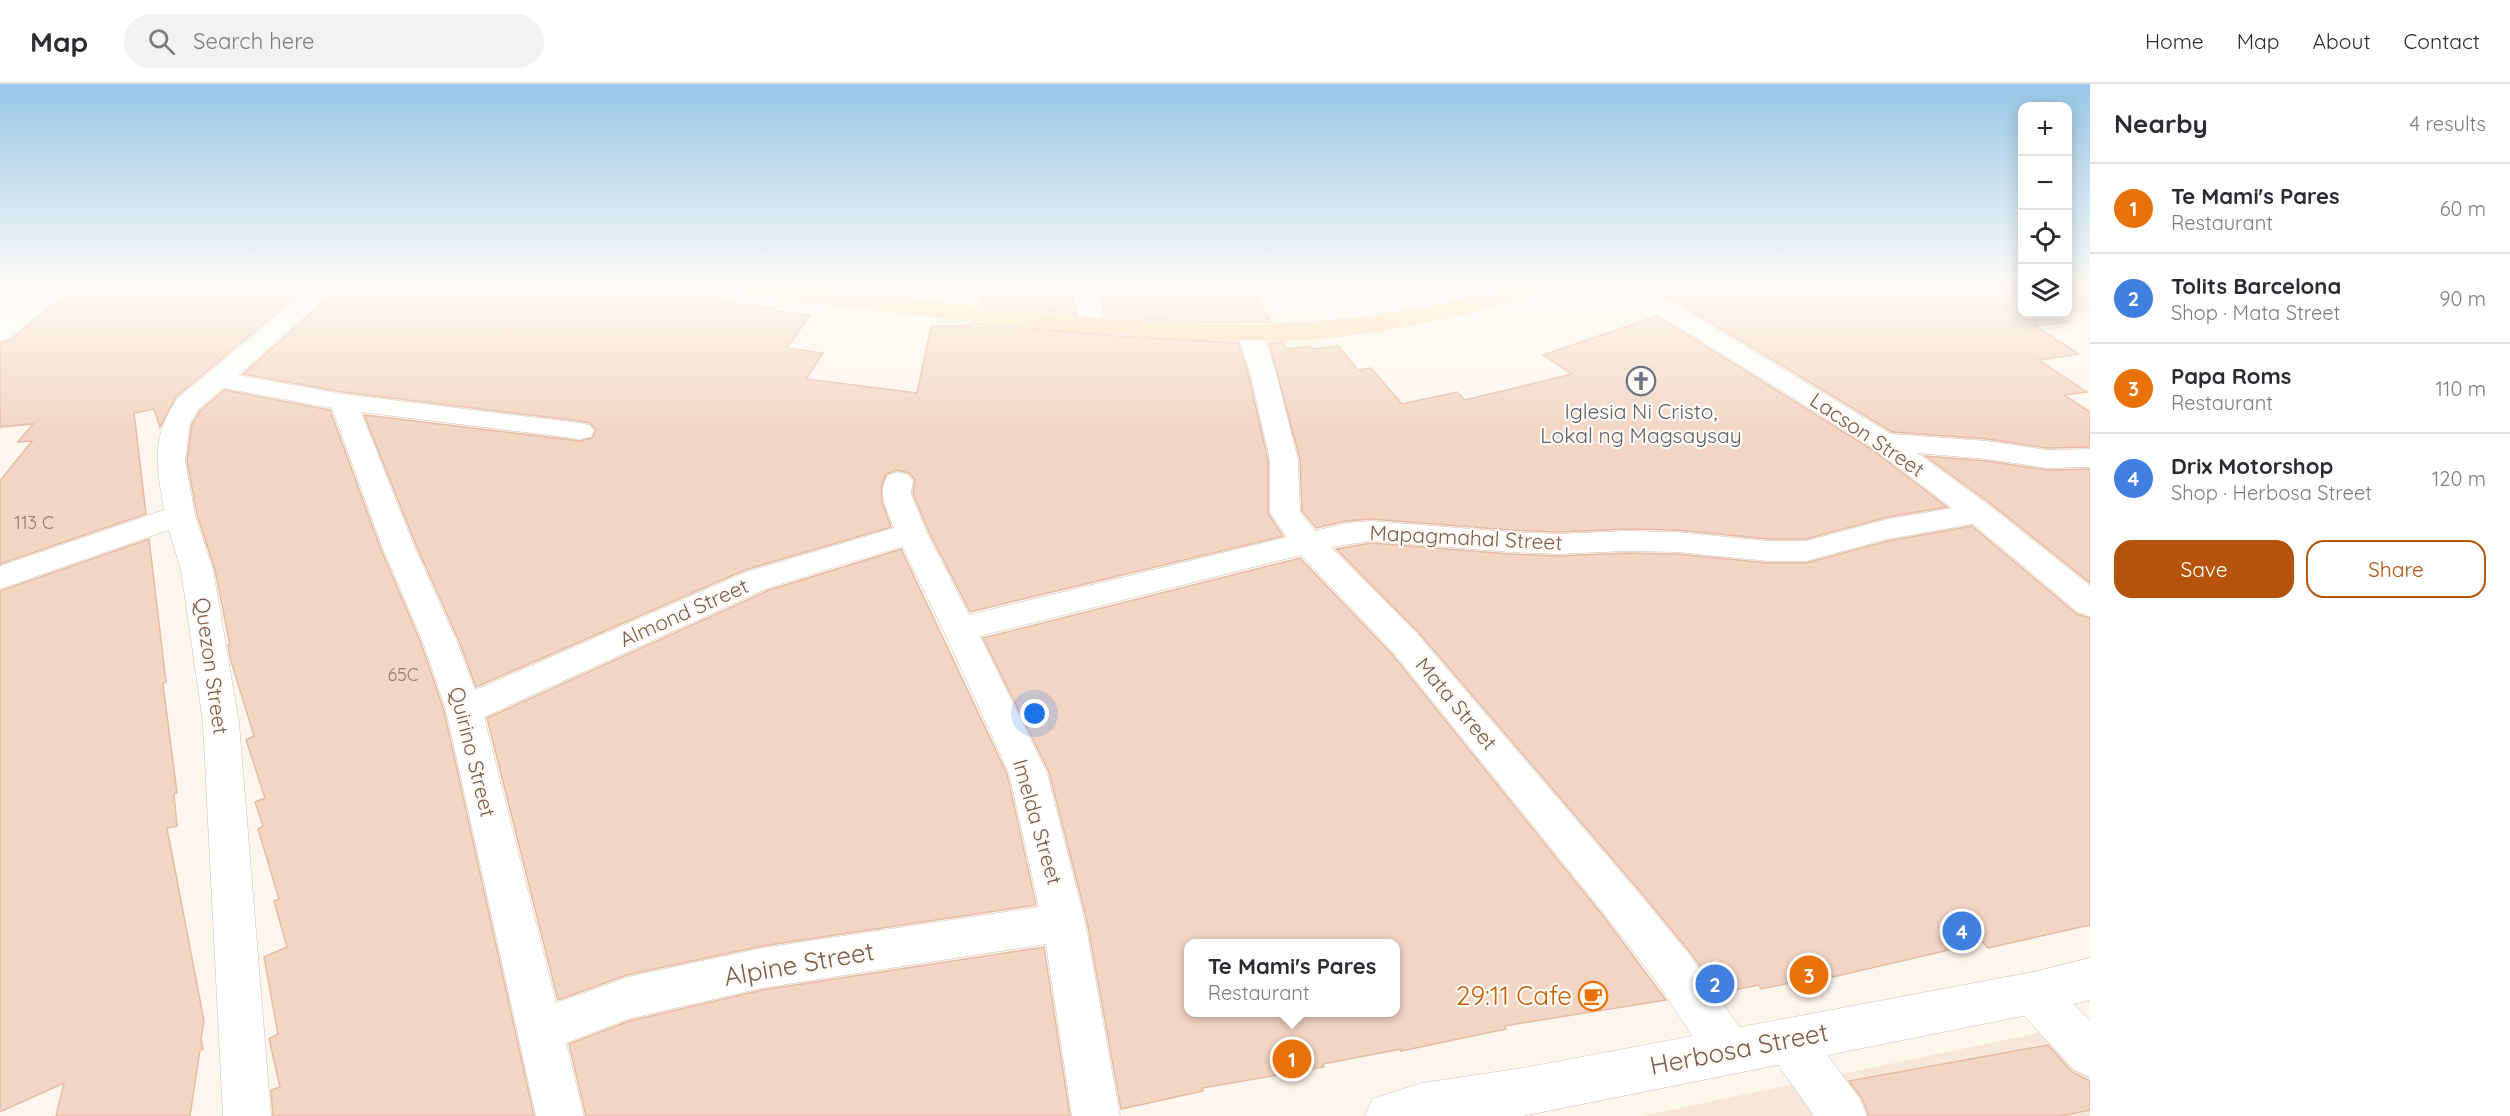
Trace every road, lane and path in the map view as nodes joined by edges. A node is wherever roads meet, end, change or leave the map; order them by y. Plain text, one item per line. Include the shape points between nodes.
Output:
1 (270, 335) edge
2 (1251, 335) edge
3 (1709, 335) edge
4 (218, 379) junction
5 (343, 402) junction
6 (580, 431) dead end
7 (1884, 442) junction
8 (2090, 458) edge
9 (898, 481) dead end
10 (1978, 513) junction
11 (180, 514) junction
12 (911, 533) junction
13 (1308, 543) junction
14 (0, 578) edge
15 (2090, 604) edge
16 (960, 629) junction
17 (464, 710) junction
18 (1064, 922) junction
19 (2090, 980) edge
20 (2034, 993) junction
21 (539, 1031) junction
22 (1788, 1040) junction
23 (1728, 1050) junction
24 (2090, 1054) edge
25 (1529, 1104) edge
26 (247, 1116) edge
27 (560, 1116) edge
28 (1095, 1116) edge
29 (1389, 1116) edge
30 (1843, 1116) edge

1 - 4 street, Quezon Street
2 - 13 street, Mata Street via 1284,460 1285,513
3 - 7 street, Lacson Street
4 - 5 street
4 - 11 street, Quezon Street via 187,405 176,423 171,460
5 - 6 street
5 - 17 street, Quirino Street
7 - 8 street via 2047,459
7 - 10 street, Lacson Street
9 - 12 street, Imelda Street via 896,494
10 - 13 street, Mapagmahal Street via 1888,529 1806,551 1626,540 1510,542 1371,531
10 - 15 street, Lacson Street
11 - 14 street
11 - 26 street, Quezon Street via 197,570 221,723
12 - 16 street, Imelda Street
12 - 17 street, Almond Street via 757,580
13 - 16 street, Mapagmahal Street
13 - 23 street, Mata Street via 1405,643 1621,903 1675,971
16 - 18 street, Imelda Street via 1028,773
17 - 21 street, Quirino Street
18 - 21 street, Alpine Street via 762,968 628,998
18 - 28 street, Imelda Street
19 - 20 street, Herbosa Street
20 - 22 street, Herbosa Street
20 - 24 street
21 - 27 street, Quirino Street
22 - 23 street, Herbosa Street
22 - 30 street
23 - 25 street, Herbosa Street
25 - 29 street, Herbosa Street via 1422,1107

